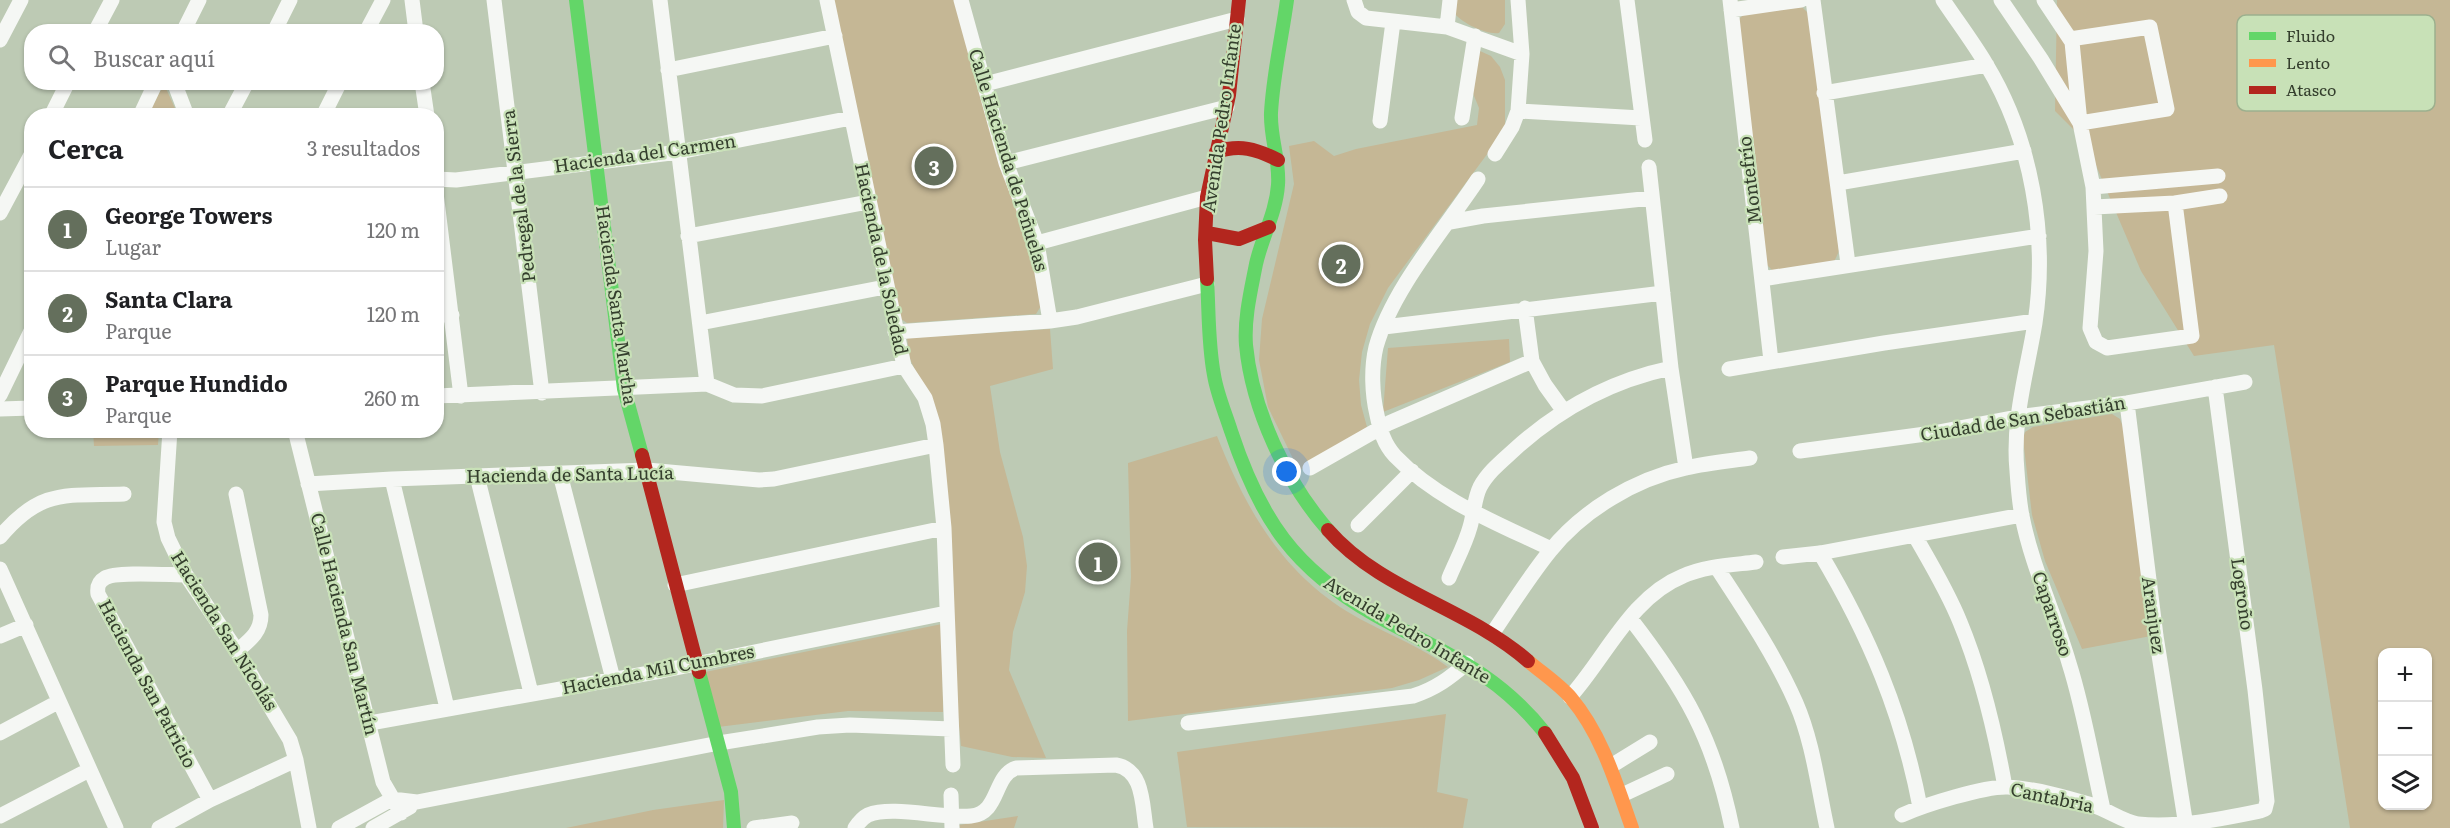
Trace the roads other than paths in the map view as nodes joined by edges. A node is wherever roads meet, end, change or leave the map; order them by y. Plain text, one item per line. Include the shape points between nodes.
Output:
1 (21, 0) edge
2 (112, 0) edge
3 (199, 0) edge
4 (290, 0) edge
5 (383, 0) edge
6 (412, 0) edge
7 (494, 0) edge
8 (576, 0) edge
9 (660, 0) edge
10 (827, 0) edge
11 (1239, 0) edge
12 (1287, 0) edge
13 (1354, 0) edge
14 (1450, 0) edge
15 (1518, 0) edge
16 (1627, 0) edge
17 (1801, 0) edge
18 (1813, 0) edge
19 (1943, 0) edge
20 (2001, 0) edge
21 (2044, 0) edge
22 (966, 1) edge
23 (1730, 5) edge
24 (1237, 19) junction
25 (1393, 22) junction
26 (99, 24) edge
27 (187, 24) edge
28 (278, 24) edge
29 (370, 24) edge
30 (415, 24) edge
31 (1446, 27) junction
32 (835, 36) junction
33 (1475, 36) junction
34 (2070, 39) junction
35 (0, 40) edge
36 (1522, 54) junction
37 (1987, 65) junction
38 (668, 69) junction
39 (985, 84) junction
40 (65, 90) edge
41 (152, 90) edge
42 (177, 90) edge
43 (243, 90) edge
44 (336, 90) edge
45 (424, 90) edge
46 (1824, 93) junction
47 (1227, 107) junction
48 (57, 108) edge
49 (144, 108) edge
50 (184, 108) edge
51 (233, 108) edge
52 (327, 108) edge
53 (426, 108) edge
54 (1518, 111) junction
55 (851, 118) junction
56 (1462, 118) dead end
57 (1641, 118) junction
58 (1380, 121) dead end
59 (2080, 123) junction
60 (1645, 140) dead end
61 (679, 152) junction
62 (1216, 152) junction
63 (2024, 152) junction
64 (1495, 154) dead end
65 (1278, 160) junction
66 (598, 163) junction
67 (1006, 163) junction
68 (24, 166) edge
69 (1649, 167) dead end
70 (517, 172) junction
71 (2218, 176) dead end
72 (444, 179) edge
73 (1478, 179) dead end
74 (1838, 183) junction
75 (2093, 187) junction
76 (2220, 196) dead end
77 (4, 197) edge
78 (1207, 197) junction
79 (1652, 198) junction
80 (868, 202) junction
81 (2175, 203) junction
82 (2094, 207) junction
83 (0, 213) edge
84 (1450, 222) junction
85 (1269, 227) junction
86 (1207, 233) junction
87 (688, 236) junction
88 (2039, 236) junction
89 (1037, 243) junction
90 (1848, 264) junction
91 (1762, 279) junction
92 (1206, 284) junction
93 (885, 287) junction
94 (1664, 293) junction
95 (1525, 308) junction
96 (444, 315) edge
97 (1050, 321) junction
98 (2035, 321) junction
99 (700, 323) junction
100 (1384, 327) junction
101 (896, 332) junction
102 (24, 346) edge
103 (1532, 361) junction
104 (1771, 361) junction
105 (904, 366) junction
106 (1671, 368) junction
107 (1729, 369) dead end
108 (2245, 382) dead end
109 (707, 384) junction
110 (2215, 387) junction
111 (624, 389) junction
112 (542, 393) junction
113 (0, 395) edge
114 (444, 396) edge
115 (461, 396) junction
116 (2127, 403) junction
117 (24, 408) edge
118 (0, 409) edge
119 (1563, 410) junction
120 (2017, 417) junction
121 (1380, 428) junction
122 (169, 438) edge
123 (297, 438) edge
124 (936, 445) junction
125 (1800, 451) dead end
126 (1750, 458) dead end
127 (1310, 468) dead end
128 (1686, 468) junction
129 (647, 471) junction
130 (1412, 471) junction
131 (560, 474) junction
132 (477, 476) junction
133 (392, 479) junction
134 (308, 484) junction
135 (124, 494) dead end
136 (236, 494) dead end
137 (1474, 512) junction
138 (2022, 515) junction
139 (1358, 525) dead end
140 (944, 528) junction
141 (1915, 536) junction
142 (0, 537) edge
143 (1551, 549) junction
144 (1820, 553) junction
145 (1783, 557) dead end
146 (1756, 562) dead end
147 (1717, 568) junction
148 (0, 569) edge
149 (186, 575) junction
150 (1449, 578) dead end
151 (675, 585) junction
152 (946, 613) junction
153 (1630, 618) junction
154 (26, 625) junction
155 (1492, 634) junction
156 (0, 636) edge
157 (237, 651) junction
158 (1467, 663) junction
159 (696, 664) junction
160 (613, 679) junction
161 (531, 693) junction
162 (1570, 697) junction
163 (58, 702) junction
164 (447, 708) junction
165 (370, 723) junction
166 (1188, 723) dead end
167 (951, 729) junction
168 (0, 733) edge
169 (1650, 742) dead end
170 (719, 743) junction
171 (296, 760) junction
172 (952, 765) dead end
173 (1611, 766) junction
174 (88, 770) junction
175 (1667, 774) dead end
176 (2005, 787) junction
177 (951, 795) dead end
178 (1622, 795) junction
179 (392, 799) junction
180 (210, 800) junction
181 (2267, 801) joint
182 (417, 802) junction
183 (1920, 807) junction
184 (2103, 809) junction
185 (401, 813) junction
186 (1902, 815) dead end
187 (0, 816) edge
188 (952, 822) edge
189 (782, 826) edge
190 (2186, 826) junction
191 (116, 828) edge
192 (159, 828) edge
193 (309, 828) edge
194 (339, 828) edge
195 (373, 828) edge
196 (734, 828) edge
197 (754, 828) edge
198 (855, 828) edge
199 (1146, 828) edge
200 (1592, 828) edge
201 (1632, 828) edge
202 (1732, 828) edge
203 (1827, 828) edge

1 - 35 street
2 - 26 street
3 - 27 street
4 - 28 street
5 - 29 street
6 - 30 street
7 - 70 street, Pedregal de la Sierra
8 - 66 main road, Hacienda Santa Martha
9 - 38 street
10 - 32 street, Hacienda de la Soledad
11 - 24 main road, Avenida Pedro Infante
12 - 65 main road, Avenida Pedro Infante via 1271,112 1270,133
13 - 25 street via 1358,12 1366,18
14 - 31 street
15 - 36 street
16 - 57 street
17 - 23 street
18 - 46 street
19 - 37 street, Caparroso
20 - 59 street via 2042,58
21 - 34 street
22 - 39 street, Calle Hacienda de Peñuelas
23 - 91 street, Montefrío
24 - 39 street
24 - 47 main road, Avenida Pedro Infante
25 - 31 street
25 - 58 street
31 - 33 street
32 - 38 street
32 - 55 street, Hacienda de la Soledad
33 - 36 street
33 - 56 street
34 - 59 street via 2076,64
34 - 59 street via 2150,27 2166,109
36 - 54 street
37 - 46 street
37 - 63 street, Caparroso
38 - 61 street
39 - 67 street, Calle Hacienda de Peñuelas
40 - 48 street
41 - 49 street
42 - 50 street
43 - 51 street
44 - 52 street
45 - 53 street
46 - 74 street
47 - 62 main road, Avenida Pedro Infante
47 - 67 street
54 - 57 street
54 - 64 street
55 - 61 street, Hacienda del Carmen
55 - 80 street, Hacienda de la Soledad
57 - 60 street
59 - 75 street
61 - 66 street, Hacienda del Carmen
61 - 87 street
62 - 65 main road via 1239,146
62 - 78 main road, Avenida Pedro Infante
63 - 74 street
63 - 88 street, Caparroso
65 - 85 main road, Avenida Pedro Infante via 1278,185
66 - 70 street, Hacienda del Carmen
66 - 111 main road, Hacienda Santa Martha
67 - 89 street, Calle Hacienda de Peñuelas
68 - 77 street
69 - 79 street
70 - 72 street, Hacienda del Carmen
70 - 112 street, Pedregal de la Sierra
71 - 75 street
73 - 84 street
74 - 90 street
75 - 82 street
76 - 81 street
77 - 83 street
78 - 86 main road, Avenida Pedro Infante
78 - 89 street
79 - 84 street
79 - 94 street
80 - 87 street
80 - 93 street, Hacienda de la Soledad
81 - 82 street
81 - 82 street via 2192,336 2107,348 2096,342 2090,328 2096,251
84 - 100 street via 1399,295
85 - 86 main road via 1237,240
85 - 155 main road, Avenida Pedro Infante via 1257,260 1246,314 1248,362 1251,381 1290,477 1310,510 1356,557
86 - 92 main road, Avenida Pedro Infante
87 - 99 street
88 - 90 street
88 - 98 street, Caparroso
89 - 97 street, Calle Hacienda de Peñuelas
90 - 91 street
91 - 104 street, Montefrío
92 - 97 street
92 - 158 main road, Avenida Pedro Infante via 1216,386 1240,463 1277,533 1299,559 1347,598
93 - 99 street
93 - 101 street, Hacienda de la Soledad
94 - 95 street
94 - 106 street
95 - 100 street
95 - 103 street
96 - 115 street
97 - 101 street
98 - 104 street
98 - 120 street, Caparroso
99 - 109 street
100 - 121 street via 1376,348 1374,372 1373,401
101 - 105 street, Hacienda de la Soledad
102 - 113 street
103 - 119 street
103 - 121 street
104 - 107 street
105 - 109 street via 762,396 734,395
105 - 124 street, Hacienda de la Soledad via 924,398
106 - 119 street via 1604,389
106 - 128 street
108 - 110 street, Ciudad de San Sebastián
109 - 111 street
110 - 116 street, Ciudad de San Sebastián
110 - 181 street, Logroño
111 - 112 street
111 - 129 main road, Hacienda Santa Martha
112 - 115 street
114 - 115 street
116 - 120 street, Ciudad de San Sebastián
116 - 190 street, Aranjuez via 2156,636
117 - 118 street
119 - 137 street via 1487,477 1477,494
120 - 125 street, Ciudad de San Sebastián
120 - 138 street, Caparroso via 2016,468
121 - 127 street
121 - 130 street via 1385,444
122 - 149 street, Hacienda San Nicolás via 164,522
123 - 134 street, Calle Hacienda San Martín
124 - 129 street, Hacienda de Santa Lucía via 774,479
124 - 140 street, Hacienda de la Soledad
126 - 128 street
128 - 143 street via 1656,477 1600,506
129 - 131 street, Hacienda de Santa Lucía
129 - 151 main road, Hacienda Santa Martha
130 - 137 street
130 - 139 street
131 - 132 street, Hacienda de Santa Lucía
131 - 160 street
132 - 133 street, Hacienda de Santa Lucía
132 - 161 street
133 - 134 street, Hacienda de Santa Lucía
133 - 164 street
134 - 165 street, Calle Hacienda San Martín
135 - 142 street via 50,498 30,507
136 - 157 street via 261,615 257,633
137 - 143 street
137 - 150 street
138 - 141 street
138 - 184 street, Caparroso via 2070,666
140 - 151 street
140 - 152 street, Hacienda de la Soledad
141 - 144 street
141 - 176 street via 1960,621 1990,711
143 - 155 street
144 - 145 street
144 - 183 street via 1874,652 1900,720
146 - 147 street
147 - 153 street via 1684,575 1666,584
147 - 203 street via 1797,704
148 - 154 street
149 - 157 street, Hacienda San Nicolás
149 - 180 street, Hacienda San Patricio via 110,575 97,588
151 - 159 main road, Hacienda Santa Martha
152 - 159 street, Hacienda Mil Cumbres
152 - 167 street, Hacienda de la Soledad
153 - 162 street
153 - 202 street via 1662,660 1702,728
154 - 156 street
154 - 163 street
155 - 162 main road, Avenida Pedro Infante
157 - 171 street, Hacienda San Nicolás via 282,724
158 - 166 street via 1447,681 1413,696
158 - 200 main road, Avenida Pedro Infante via 1493,680 1550,739 1576,781
159 - 160 street, Hacienda Mil Cumbres
159 - 170 main road, Hacienda Santa Martha
160 - 161 street, Hacienda Mil Cumbres
161 - 164 street, Hacienda Mil Cumbres
162 - 173 main road, Avenida Pedro Infante
163 - 168 street
163 - 174 street
164 - 165 street, Hacienda Mil Cumbres
165 - 179 street, Calle Hacienda San Martín via 383,782
167 - 170 street via 850,725
167 - 172 street, Hacienda de la Soledad
169 - 173 street
170 - 182 street
170 - 196 main road, Hacienda Santa Martha via 731,792
171 - 180 street
171 - 193 street, Hacienda San Nicolás
173 - 178 main road, Avenida Pedro Infante
174 - 187 street
174 - 191 street
175 - 178 street
176 - 183 street, Cantabria
176 - 184 street, Cantabria via 2044,792
177 - 188 street
178 - 201 main road, Avenida Pedro Infante
179 - 182 street
179 - 185 street, Calle Hacienda San Martín
179 - 194 street
180 - 192 street
181 - 190 street, Cantabria via 2260,812
182 - 185 street
183 - 186 street, Cantabria
184 - 190 street, Cantabria via 2136,824
185 - 195 street
188 - 198 street via 893,812 874,813
188 - 199 street via 987,809 1007,773 1016,768 1116,765 1129,769 1138,781
189 - 197 street

